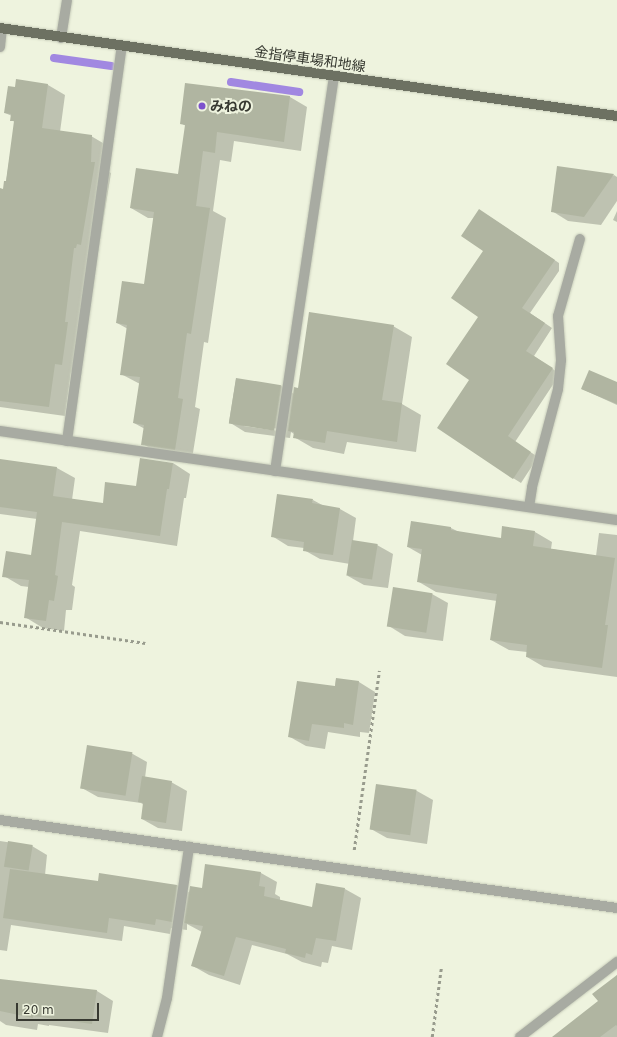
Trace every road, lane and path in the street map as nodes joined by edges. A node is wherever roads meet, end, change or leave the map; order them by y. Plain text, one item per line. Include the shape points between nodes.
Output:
1 (67, 0) edge
2 (1, 28) edge
3 (61, 38) junction
4 (0, 47) edge
5 (122, 47) junction
6 (334, 76) junction
7 (617, 116) edge
8 (580, 239) dead end
9 (0, 431) edge
10 (67, 441) junction
11 (275, 471) junction
12 (529, 507) junction
13 (617, 520) edge
14 (0, 622) edge
15 (145, 643) dead end
16 (379, 671) dead end
17 (0, 820) edge
18 (189, 847) junction
19 (352, 870) junction
20 (617, 908) edge
21 (617, 962) edge
22 (441, 969) dead end
23 (157, 1037) edge
24 (432, 1037) edge
25 (520, 1037) edge

1 - 3 street
2 - 3 main road, 金指停車場和地線
2 - 4 street
3 - 5 main road, 金指停車場和地線
5 - 6 main road, 金指停車場和地線
5 - 10 street
6 - 7 main road, 金指停車場和地線
6 - 11 street
8 - 12 street via 558,316 561,360 558,389
9 - 10 street
10 - 11 street
11 - 12 street
12 - 13 street
14 - 15 path
16 - 19 path
17 - 18 street
18 - 19 street
18 - 23 street via 168,998
19 - 20 street
21 - 25 street
22 - 24 path

